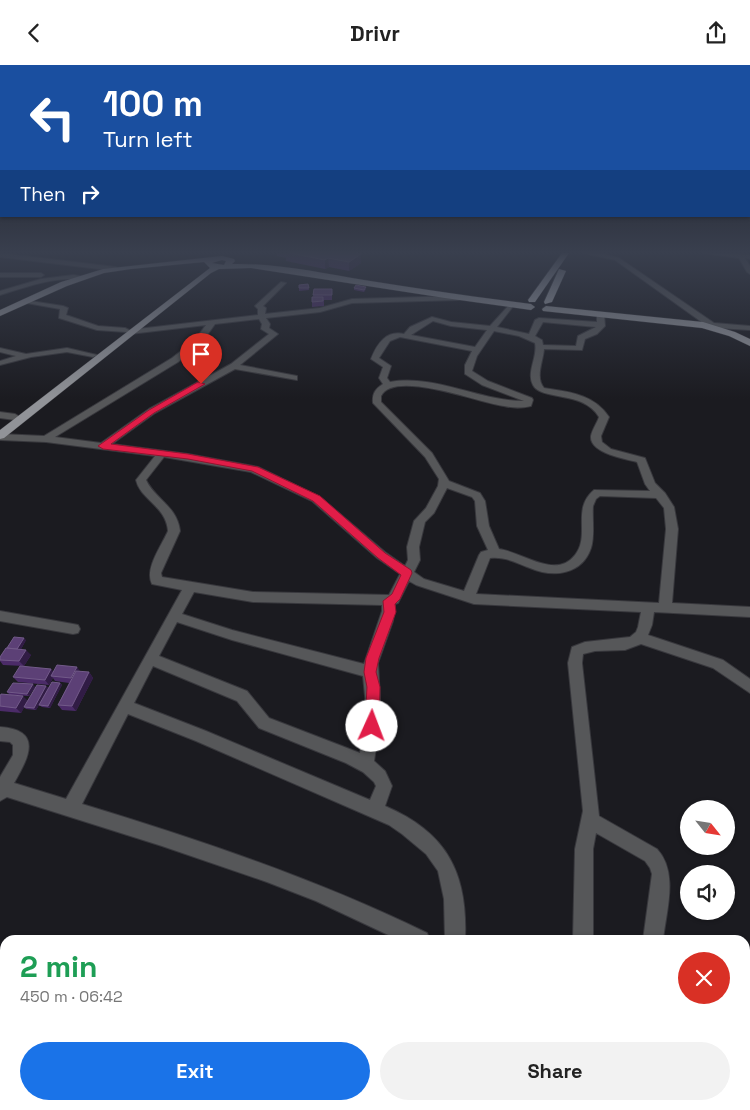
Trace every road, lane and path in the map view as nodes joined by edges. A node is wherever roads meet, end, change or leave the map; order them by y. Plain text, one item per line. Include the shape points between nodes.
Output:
1 (24, 302) joint
2 (165, 302) edge
3 (262, 302) edge
4 (349, 302) edge
5 (485, 302) edge
6 (549, 302) edge
7 (676, 302) edge
8 (494, 303) junction
9 (531, 303) junction
10 (511, 305) junction
11 (548, 305) junction
12 (0, 313) edge
13 (600, 314) junction
14 (261, 316) junction
15 (630, 317) junction
16 (212, 323) junction
17 (601, 325) junction
18 (707, 325) junction
19 (750, 328) edge
20 (492, 329) junction
21 (128, 331) junction
22 (406, 336) junction
23 (532, 337) junction
24 (750, 343) edge
25 (541, 347) junction
26 (0, 350) edge
27 (478, 350) junction
28 (93, 355) junction
29 (25, 356) junction
30 (0, 363) edge
31 (234, 366) junction
32 (294, 378) dead end
33 (388, 385) junction
34 (0, 415) edge
35 (15, 417) junction
36 (0, 428) edge
37 (0, 437) edge
38 (46, 439) junction
39 (103, 446) junction
40 (162, 453) junction
41 (443, 482) junction
42 (660, 495) junction
43 (494, 551) junction
44 (407, 573) junction
45 (191, 586) junction
46 (468, 598) junction
47 (389, 601) junction
48 (648, 607) junction
49 (664, 608) junction
50 (750, 612) edge
51 (0, 616) edge
52 (174, 616) junction
53 (73, 629) dead end
54 (640, 638) junction
55 (150, 659) junction
56 (370, 672) junction
57 (750, 687) edge
58 (125, 706) junction
59 (0, 733) edge
60 (365, 764) junction
61 (1, 790) edge
62 (70, 809) junction
63 (374, 810) junction
64 (589, 820) junction
65 (409, 935) edge
66 (455, 935) edge
67 (583, 935) edge
68 (655, 935) edge

1 - 12 main road
1 - 21 street via 64,308 62,316 97,329
2 - 21 main road
3 - 14 street via 258,305 262,308
4 - 14 street via 320,310
5 - 8 main road
6 - 11 highway
7 - 18 street
8 - 9 main road
8 - 10 main road
9 - 10 main road
9 - 11 main road
10 - 20 street
11 - 13 main road
11 - 15 main road
13 - 15 main road
13 - 17 street
14 - 16 street
14 - 31 street via 266,323 265,329 274,334
15 - 18 main road
16 - 21 street
16 - 38 street via 198,343 175,360
17 - 23 street via 542,320
17 - 25 street via 581,338 579,348
18 - 19 street
18 - 24 main road
20 - 22 street via 432,319
20 - 23 street
20 - 27 street
21 - 28 main road
21 - 37 main road
22 - 27 street
22 - 33 street via 392,335 377,353 376,361 387,366 383,378
23 - 25 street
25 - 42 street via 534,380 537,386 541,390 596,405 604,417 596,443 608,451 641,460 650,485
26 - 29 street
27 - 33 street via 468,365 468,372 485,383 529,400 528,404 505,404 420,383
28 - 29 street via 67,350
28 - 35 main road
29 - 30 street
31 - 32 street
31 - 39 street via 152,411
33 - 41 street via 379,388 377,403 429,455
34 - 35 street
35 - 36 main road
37 - 38 street
38 - 39 street
39 - 40 street
40 - 44 street via 254,469 316,499
40 - 45 street via 141,480 160,502 174,526 154,578 160,583
41 - 43 street via 476,495 480,501 483,526
41 - 44 street via 430,510 420,521 413,547 414,560
42 - 43 street via 598,492 592,495 588,503 588,541 580,557 570,567 531,566
42 - 49 street via 670,507 672,529
43 - 46 street via 485,555
44 - 46 street via 420,582
44 - 47 street via 396,596
45 - 47 street via 253,597
45 - 52 street
46 - 48 street
47 - 56 street via 390,612
48 - 49 street
48 - 54 street
49 - 50 street
51 - 53 street
52 - 55 street
52 - 56 street
54 - 57 street via 718,664
54 - 64 street via 632,643 584,646 576,651 590,799
55 - 58 street
55 - 60 street via 242,696 264,723
56 - 60 street via 374,712
58 - 62 street
58 - 63 street
59 - 61 street via 13,735 21,742 21,756
60 - 63 street via 384,786
61 - 62 street
62 - 65 street via 264,872
63 - 66 street via 395,819 422,839 442,861 455,899
64 - 67 street via 584,849
64 - 68 street via 651,855 658,863 661,873

